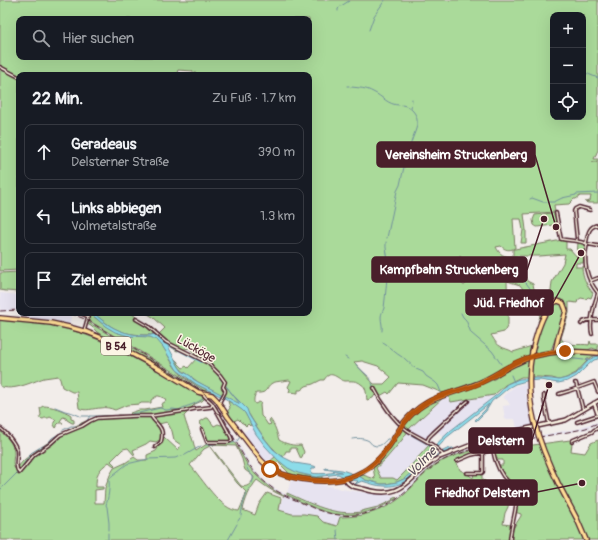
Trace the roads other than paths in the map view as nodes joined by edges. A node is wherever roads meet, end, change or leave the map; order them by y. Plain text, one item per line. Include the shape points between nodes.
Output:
1 (0, 67) edge
2 (16, 75) edge
3 (590, 210) dead end
4 (556, 213) dead end
5 (598, 225) edge
6 (577, 241) junction
7 (586, 243) junction
8 (598, 246) edge
9 (598, 278) edge
10 (590, 281) junction
11 (598, 293) edge
12 (87, 316) edge
13 (0, 318) edge
14 (136, 319) dead end
15 (592, 320) junction
16 (598, 320) edge
17 (581, 324) dead end
18 (84, 331) junction
19 (592, 334) dead end
20 (557, 340) junction
21 (565, 351) junction
22 (554, 352) junction
23 (598, 353) edge
24 (575, 383) dead end
25 (374, 388) dead end
26 (578, 388) junction
27 (598, 392) edge
28 (203, 394) junction
29 (559, 394) dead end
30 (544, 395) dead end
31 (598, 400) edge
32 (468, 402) dead end
33 (220, 403) junction
34 (594, 403) junction
35 (212, 405) junction
36 (582, 410) junction
37 (598, 415) edge
38 (151, 416) junction
39 (577, 422) dead end
40 (549, 424) junction
41 (0, 428) edge
42 (598, 428) edge
43 (202, 429) dead end
44 (507, 433) junction
45 (427, 441) junction
46 (572, 442) dead end
47 (155, 447) dead end
48 (493, 450) junction
49 (483, 452) junction
50 (442, 454) junction
51 (457, 461) dead end
52 (467, 473) dead end
53 (347, 479) junction
54 (510, 540) edge
55 (586, 540) edge

1 - 2 street
3 - 6 street via 579,207 574,210
4 - 6 street via 561,239
5 - 7 street via 590,230
6 - 7 street
7 - 8 street
7 - 10 street via 585,263
9 - 10 street
10 - 11 street
11 - 15 street
12 - 18 street
13 - 18 main road, B 54 via 51,323
14 - 33 street, Lücköge via 166,342 208,363 220,375 224,384 226,391
15 - 16 street
15 - 17 street via 583,321
15 - 19 street
18 - 28 main road, B 54 via 115,345
20 - 21 main road via 559,347
20 - 22 main road
20 - 55 main road, bridge via 566,311 564,304 558,301 552,303 538,329 532,352 529,392 543,451
21 - 22 main road
21 - 23 main road
22 - 53 main road via 524,360 483,381 419,407 401,426 377,460 367,469
24 - 26 street
25 - 45 street via 395,420
26 - 27 street via 594,382
26 - 29 street
26 - 36 street
28 - 33 main road, B 54 via 213,396
28 - 35 street
30 - 40 street
31 - 34 street
32 - 45 street via 433,432
33 - 53 main road via 256,454 270,469 286,476 315,481
34 - 36 street
34 - 37 street
35 - 38 street
35 - 43 street via 231,440 207,442
36 - 40 street via 566,420
37 - 39 street
38 - 41 street via 102,418 90,421 60,435 34,454 19,473 16,468 17,449 6,432
38 - 47 street via 162,433 161,442
40 - 44 street
42 - 46 street
44 - 48 street, bridge via 506,437 492,441
44 - 50 street
45 - 50 street
48 - 49 street
48 - 54 street via 502,475 516,494
49 - 51 street
49 - 52 street via 483,472
50 - 53 street via 410,483 396,490 377,492 353,486

